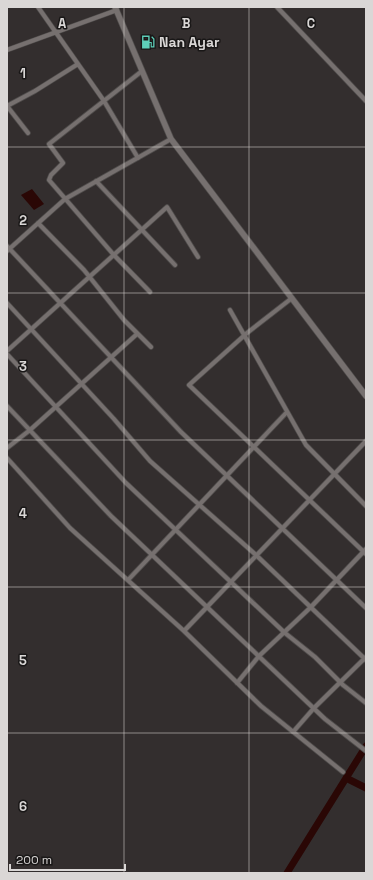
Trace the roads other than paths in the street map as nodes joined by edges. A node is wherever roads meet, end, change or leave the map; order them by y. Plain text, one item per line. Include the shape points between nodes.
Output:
1 (38, 7) edge
2 (277, 7) edge
3 (116, 9) edge
4 (56, 32) junction
5 (7, 50) edge
6 (78, 64) junction
7 (142, 71) junction
8 (104, 101) junction
9 (366, 101) edge
10 (7, 106) edge
11 (28, 133) dead end
12 (171, 139) junction
13 (138, 158) junction
14 (96, 181) junction
15 (65, 199) junction
16 (38, 223) junction
17 (141, 230) junction
18 (8, 249) edge
19 (114, 254) junction
20 (198, 257) dead end
21 (175, 265) dead end
22 (88, 277) junction
23 (150, 292) dead end
24 (292, 298) junction
25 (7, 302) edge
26 (59, 304) junction
27 (230, 310) dead end
28 (32, 330) junction
29 (137, 334) junction
30 (244, 336) junction
31 (151, 347) dead end
32 (7, 351) edge
33 (7, 354) edge
34 (110, 357) junction
35 (81, 383) junction
36 (366, 396) edge
37 (7, 406) edge
38 (55, 407) junction
39 (286, 413) junction
40 (30, 430) junction
41 (366, 441) edge
42 (7, 448) edge
43 (254, 448) junction
44 (7, 458) edge
45 (333, 475) junction
46 (227, 476) junction
47 (309, 500) junction
48 (200, 504) junction
49 (366, 506) edge
50 (282, 528) junction
51 (175, 529) junction
52 (365, 552) edge
53 (151, 554) junction
54 (256, 555) junction
55 (336, 579) junction
56 (128, 580) junction
57 (231, 581) junction
58 (207, 607) junction
59 (311, 607) junction
60 (366, 608) edge
61 (184, 631) junction
62 (285, 633) junction
63 (259, 656) junction
64 (365, 658) edge
65 (236, 683) junction
66 (341, 683) junction
67 (366, 703) edge
68 (314, 708) junction
69 (293, 732) junction
70 (366, 751) edge
71 (343, 772) dead end

1 - 4 street
2 - 9 street
3 - 4 street
3 - 7 main road
4 - 5 street
4 - 6 street
6 - 8 street
6 - 10 street
7 - 8 street
7 - 12 main road
8 - 13 street
8 - 15 street via 49,144 63,162 49,180
10 - 11 street
12 - 13 street
12 - 24 main road
13 - 14 street
14 - 15 street
14 - 17 street
15 - 16 street
15 - 19 street
16 - 18 street
16 - 22 street
17 - 19 street
17 - 20 street via 168,207
17 - 21 street
18 - 26 street
19 - 22 street
19 - 23 street
22 - 26 street
22 - 29 street
24 - 30 street
24 - 36 main road
25 - 28 street
26 - 28 street
26 - 34 street
27 - 30 street
28 - 32 street
28 - 35 street
29 - 31 street
29 - 34 street
30 - 39 street
30 - 43 street via 189,385
33 - 38 street
34 - 35 street
34 - 46 street via 180,432
35 - 38 street
35 - 48 street via 150,461
37 - 40 street
38 - 40 street
38 - 51 street via 126,483
39 - 43 street
39 - 45 street via 306,445
40 - 42 street
40 - 53 street via 111,516
41 - 45 street
43 - 46 street
43 - 47 street
44 - 56 street via 70,528
45 - 47 street
45 - 49 street
46 - 48 street
46 - 50 street
47 - 50 street
47 - 52 street
48 - 51 street
48 - 54 street
50 - 54 street
50 - 55 street
51 - 53 street
51 - 57 street
52 - 55 street
53 - 56 street
53 - 58 street
54 - 57 street
54 - 59 street
55 - 59 street
55 - 60 street
56 - 61 street
57 - 58 street
57 - 62 street
58 - 61 street
58 - 63 street
59 - 62 street
59 - 64 street
61 - 65 street
62 - 63 street
62 - 66 street
63 - 65 street
63 - 68 street
64 - 66 street
65 - 69 street
66 - 67 street
66 - 68 street
68 - 69 street
68 - 70 street
69 - 71 street

